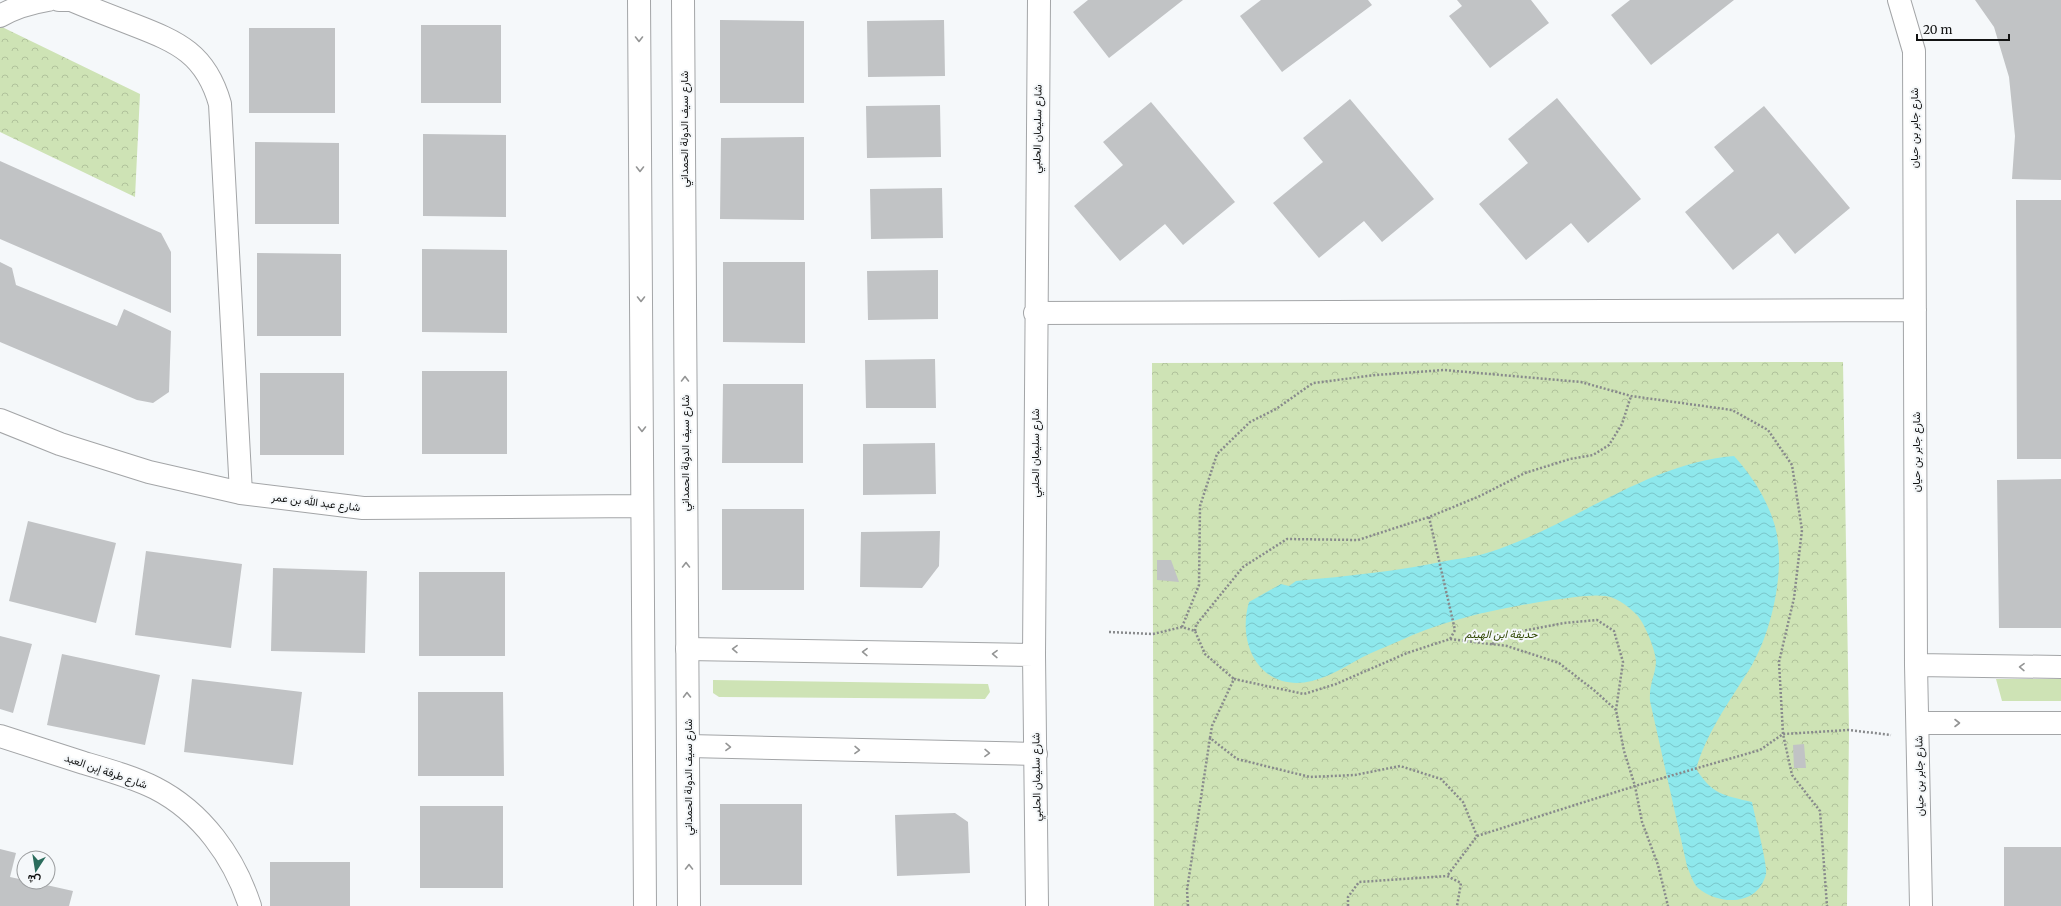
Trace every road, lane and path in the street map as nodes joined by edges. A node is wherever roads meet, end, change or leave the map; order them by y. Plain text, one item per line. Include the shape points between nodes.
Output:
1 (48, 0) edge
2 (59, 0) edge
3 (639, 0) edge
4 (683, 0) edge
5 (1039, 0) edge
6 (1899, 0) edge
7 (0, 16) edge
8 (1916, 310) junction
9 (1036, 313) junction
10 (1631, 396) junction
11 (0, 420) edge
12 (241, 493) junction
13 (642, 506) junction
14 (1429, 517) junction
15 (1182, 627) junction
16 (1195, 631) junction
17 (1109, 632) dead end
18 (1450, 639) junction
19 (1492, 644) junction
20 (686, 648) junction
21 (1034, 655) junction
22 (1916, 665) junction
23 (2061, 668) edge
24 (1234, 679) junction
25 (1616, 710) junction
26 (2061, 723) edge
27 (1918, 730) junction
28 (1784, 734) junction
29 (0, 736) edge
30 (1210, 738) junction
31 (688, 746) junction
32 (1036, 754) junction
33 (1635, 786) junction
34 (1477, 836) junction
35 (1447, 876) junction
36 (250, 906) edge
37 (645, 906) edge
38 (689, 906) edge
39 (1037, 906) edge
40 (1188, 906) edge
41 (1348, 906) edge
42 (1457, 906) edge
43 (1668, 906) edge
44 (1827, 906) edge
45 (1921, 906) edge

1 - 7 street via 29,3
2 - 12 street via 70,0 177,43 200,63 216,89 220,104
3 -> 13 street
20 -> 4 street, شارع سيف الدولة الحمداني
5 - 9 street, شارع سليمان الحلبي
6 - 8 street, شارع جابر بن حيان via 1914,51
8 - 9 street
8 - 22 street, شارع جابر بن حيان
9 - 21 street, شارع سليمان الحلبي
10 - 14 path via 1622,424 1609,445 1593,455 1570,459 1525,473 1480,496
10 - 15 path via 1581,382 1444,370 1313,383 1276,409 1250,422 1217,454 1200,506 1199,585
10 - 28 path via 1732,410 1768,430 1792,465 1802,530 1794,598 1779,662
11 - 12 street, شارع عبد الله بن عمر via 60,444 142,469
12 - 13 street, شارع عبد الله بن عمر via 363,508
13 - 37 street
14 - 16 path via 1358,540 1287,539 1243,567 1196,625
14 - 18 path via 1455,630
15 - 16 path
15 - 17 path via 1153,634
16 - 24 path via 1205,654
18 - 19 path
18 - 24 path via 1407,653 1336,684 1304,694
19 - 25 path via 1507,646 1560,663
19 - 25 path via 1517,632 1597,620 1614,631 1623,662
21 -> 20 street
31 -> 20 street, شارع سيف الدولة الحمداني
21 - 32 street, شارع سليمان الحلبي
23 -> 22 street
22 - 27 street, شارع جابر بن حيان
24 - 30 path via 1212,726
25 - 33 path
27 -> 26 street
27 - 28 path via 1849,730
27 - 45 street, شارع جابر بن حيان
28 - 33 path via 1760,750
28 - 44 path via 1792,775 1820,811
29 - 36 street, شارع طرفة إبن العبد via 132,778 179,804 200,821 218,841 233,864
30 - 34 path via 1237,759 1310,777 1355,775 1400,766 1441,778 1463,802
30 - 40 path via 1188,883
31 -> 32 street
38 -> 31 street, شارع سيف الدولة الحمداني
32 - 39 street, شارع سليمان الحلبي
33 - 34 path
33 - 43 path via 1642,822 1658,864
34 - 35 path
35 - 41 path via 1359,882 1348,897
35 - 42 path via 1461,883

